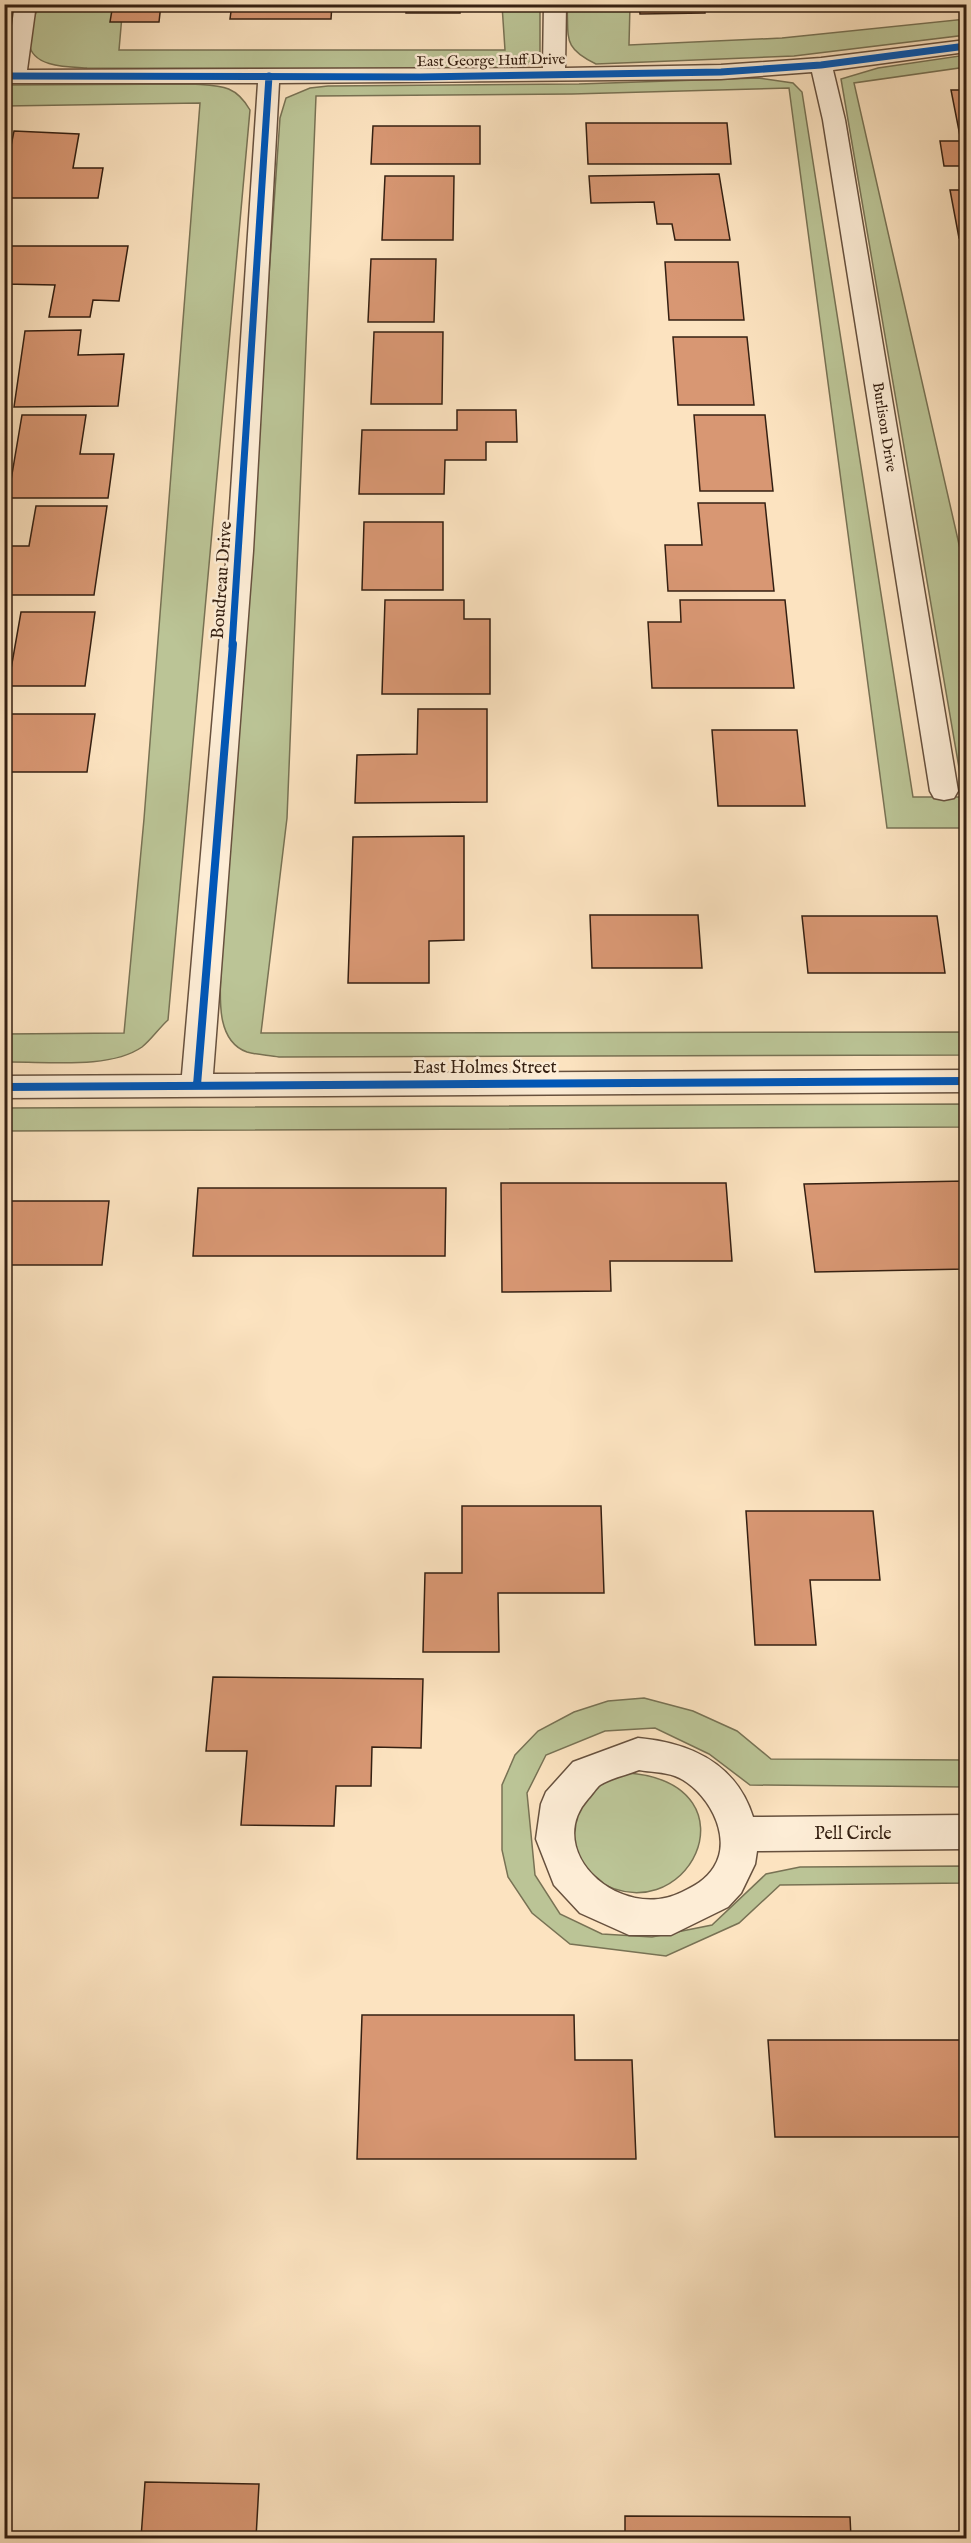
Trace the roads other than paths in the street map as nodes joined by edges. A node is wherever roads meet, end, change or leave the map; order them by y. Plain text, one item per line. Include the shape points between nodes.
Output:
1 (26, 4) edge
2 (555, 4) edge
3 (966, 46) edge
4 (821, 65) junction
5 (554, 74) junction
6 (10, 76) edge
7 (269, 76) junction
8 (944, 791) dead end
9 (966, 1081) edge
10 (197, 1085) junction
11 (4, 1087) edge
12 (966, 1832) edge
13 (740, 1834) junction

1 - 6 street
2 - 5 street
3 - 4 street, East George Huff Drive
4 - 5 street, East George Huff Drive via 721,72
4 - 8 street, Burlison Drive via 834,120
5 - 7 street, East George Huff Drive
6 - 7 street, East George Huff Drive
7 - 10 street, Boudreau Drive via 240,551
9 - 10 street, East Holmes Street
10 - 11 street, East Holmes Street
12 - 13 street, Pell Circle
13 - 13 street via 733,1808 717,1785 702,1773 667,1757 638,1754 609,1760 584,1773 566,1794 556,1819 555,1845 564,1872 583,1895 610,1911 641,1918 673,1916 701,1905 724,1886 736,1861

